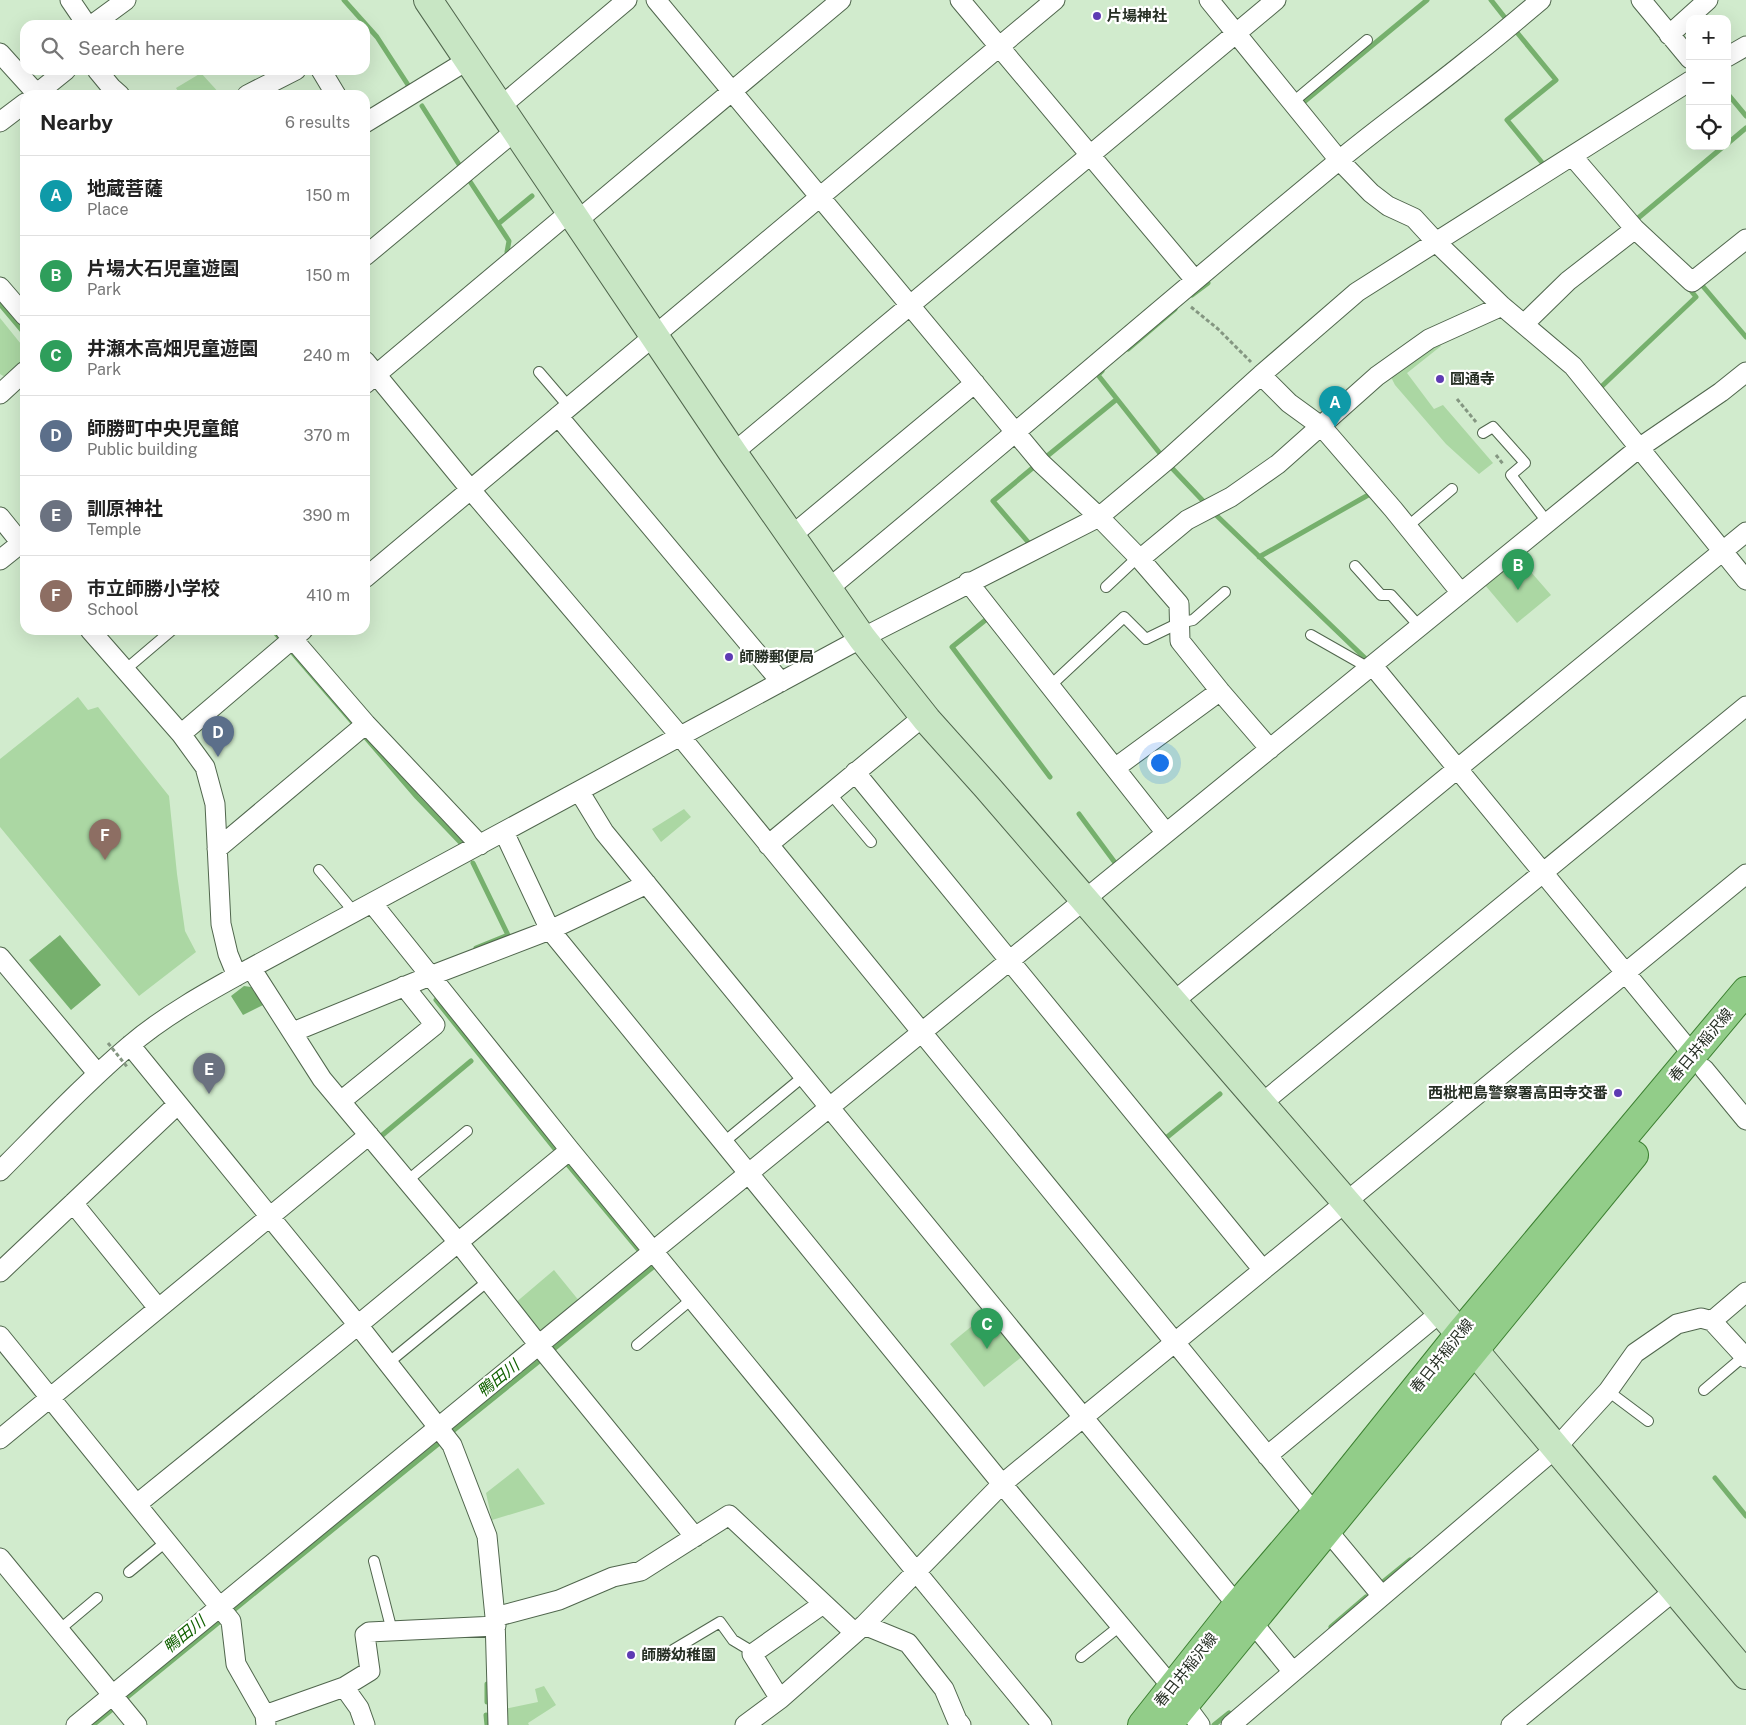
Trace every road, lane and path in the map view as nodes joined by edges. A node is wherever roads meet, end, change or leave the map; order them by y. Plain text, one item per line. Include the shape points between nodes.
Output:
1 (70, 0) edge
2 (126, 0) edge
3 (428, 0) edge
4 (627, 0) edge
5 (656, 0) edge
6 (841, 0) edge
7 (960, 0) edge
8 (1055, 0) edge
9 (1209, 0) edge
10 (1276, 0) edge
11 (1541, 0) edge
12 (1641, 0) edge
13 (1708, 0) edge
14 (84, 20) edge
15 (99, 20) edge
16 (1236, 33) junction
17 (1669, 35) junction
18 (1367, 40) dead end
19 (1746, 46) edge
20 (999, 47) junction
21 (0, 53) edge
22 (1686, 55) edge
23 (1731, 55) edge
24 (468, 60) junction
25 (60, 75) edge
26 (102, 75) edge
27 (286, 75) edge
28 (324, 75) edge
29 (1686, 84) edge
30 (27, 90) edge
31 (41, 90) edge
32 (115, 90) edge
33 (257, 90) edge
34 (333, 90) edge
35 (732, 91) junction
36 (1293, 102) junction
37 (20, 106) edge
38 (500, 108) junction
39 (370, 120) edge
40 (0, 122) edge
41 (515, 131) junction
42 (1090, 155) junction
43 (1573, 157) junction
44 (1339, 160) junction
45 (821, 197) junction
46 (573, 216) junction
47 (1635, 229) junction
48 (1746, 239) edge
49 (1436, 242) junction
50 (370, 252) edge
51 (1195, 280) junction
52 (0, 287) edge
53 (1178, 295) junction
54 (912, 306) junction
55 (1502, 306) junction
56 (20, 310) edge
57 (1524, 324) junction
58 (655, 336) junction
59 (370, 372) edge
60 (539, 372) dead end
61 (1746, 372) edge
62 (370, 374) edge
63 (1262, 374) junction
64 (20, 375) edge
65 (975, 383) junction
66 (0, 394) edge
67 (564, 412) junction
68 (1322, 427) junction
69 (1016, 433) junction
70 (1483, 433) dead end
71 (1639, 448) junction
72 (733, 453) junction
73 (470, 489) junction
74 (1452, 489) dead end
75 (1099, 516) junction
76 (0, 517) edge
77 (1548, 523) junction
78 (1407, 527) junction
79 (1746, 532) edge
80 (791, 536) junction
81 (20, 540) edge
82 (20, 546) edge
83 (1723, 551) junction
84 (1138, 558) junction
85 (0, 560) edge
86 (1355, 566) dead end
87 (370, 574) edge
88 (1746, 580) edge
89 (968, 582) junction
90 (1106, 587) dead end
91 (828, 589) junction
92 (1225, 592) dead end
93 (1461, 593) junction
94 (1179, 623) junction
95 (1420, 627) junction
96 (94, 635) edge
97 (166, 635) edge
98 (1311, 635) dead end
99 (289, 638) edge
100 (862, 638) junction
101 (1371, 667) junction
102 (125, 670) junction
103 (781, 682) junction
104 (1050, 686) junction
105 (1220, 691) junction
106 (1746, 706) edge
107 (924, 716) junction
108 (361, 728) junction
109 (181, 734) junction
110 (680, 736) junction
111 (1270, 749) junction
112 (1114, 768) junction
113 (1458, 769) junction
114 (855, 772) junction
115 (579, 791) junction
116 (830, 793) junction
117 (504, 832) junction
118 (1166, 834) junction
119 (871, 842) dead end
120 (480, 845) junction
121 (768, 845) junction
122 (217, 849) junction
123 (319, 870) dead end
124 (1543, 872) junction
125 (1746, 874) edge
126 (647, 884) junction
127 (1085, 900) junction
128 (372, 903) junction
129 (354, 912) junction
130 (550, 930) junction
131 (0, 957) edge
132 (1010, 961) junction
133 (244, 972) junction
134 (1626, 972) junction
135 (430, 976) junction
136 (404, 986) junction
137 (1746, 990) edge
138 (1173, 1002) junction
139 (1746, 1018) edge
140 (293, 1032) junction
141 (922, 1033) junction
142 (108, 1043) dead end
143 (130, 1045) junction
144 (1699, 1062) junction
145 (128, 1068) dead end
146 (98, 1074) junction
147 (804, 1076) junction
148 (341, 1102) junction
149 (178, 1104) junction
150 (1261, 1104) junction
151 (830, 1108) junction
152 (1746, 1120) edge
153 (467, 1132) dead end
154 (369, 1135) junction
155 (724, 1142) junction
156 (564, 1155) junction
157 (0, 1171) edge
158 (749, 1174) junction
159 (407, 1181) junction
160 (1345, 1202) junction
161 (73, 1203) junction
162 (270, 1217) junction
163 (458, 1242) junction
164 (647, 1256) junction
165 (1263, 1270) junction
166 (0, 1272) edge
167 (488, 1281) junction
168 (1746, 1292) edge
169 (693, 1298) junction
170 (158, 1308) junction
171 (1441, 1312) junction
172 (1712, 1321) junction
173 (358, 1325) junction
174 (0, 1336) edge
175 (1467, 1341) junction
176 (1175, 1343) junction
177 (637, 1345) dead end
178 (545, 1353) junction
179 (1745, 1357) edge
180 (388, 1363) junction
181 (1704, 1390) dead end
182 (1608, 1391) junction
183 (50, 1398) junction
184 (1084, 1418) junction
185 (1648, 1421) dead end
186 (446, 1436) junction
187 (0, 1439) edge
188 (1556, 1448) junction
189 (1267, 1456) junction
190 (1002, 1484) junction
191 (137, 1504) junction
192 (1321, 1522) junction
193 (695, 1537) junction
194 (167, 1541) junction
195 (0, 1558) edge
196 (374, 1561) dead end
197 (916, 1570) junction
198 (128, 1572) dead end
199 (1674, 1591) junction
200 (1382, 1596) junction
201 (97, 1598) dead end
202 (823, 1604) junction
203 (225, 1613) junction
204 (1245, 1613) junction
205 (496, 1622) junction
206 (1120, 1626) junction
207 (859, 1629) junction
208 (59, 1630) junction
209 (392, 1631) junction
210 (674, 1650) dead end
211 (752, 1654) junction
212 (1082, 1657) dead end
213 (1293, 1672) junction
214 (1745, 1673) edge
215 (344, 1687) junction
216 (780, 1699) junction
217 (118, 1701) junction
218 (1181, 1711) edge
219 (265, 1720) edge
220 (957, 1723) edge
221 (76, 1725) edge
222 (137, 1725) edge
223 (365, 1725) edge
224 (498, 1725) edge
225 (745, 1725) edge
226 (1042, 1725) edge
227 (1142, 1725) edge
228 (1231, 1725) edge
229 (1511, 1725) edge

1 - 14 street
2 - 15 street
3 - 24 street
4 - 38 street
5 - 35 street
6 - 35 street
7 - 20 street
8 - 20 street
9 - 16 street
10 - 16 street
11 - 44 street
12 - 17 street
13 - 17 street
16 - 36 street
16 - 42 street
17 - 22 street
18 - 36 lane
19 - 23 street
20 - 42 street
20 - 45 street
21 - 30 street
24 - 38 street
24 - 39 street
25 - 31 street
26 - 32 street
27 - 33 street
28 - 34 street
29 - 43 street
35 - 45 street
35 - 46 street
36 - 44 street
37 - 40 street
38 - 41 street
41 - 46 street
41 - 50 street
42 - 51 street
42 - 54 street
43 - 47 street
43 - 49 street
44 - 49 street via 1371,193 1388,206 1414,218
44 - 51 street
45 - 54 street
45 - 58 street
46 - 58 street
46 - 59 street
47 - 48 street via 1692,282
47 - 57 street via 1568,281
49 - 55 street
49 - 63 street via 1357,292
51 - 53 street
52 - 56 street
53 - 63 path via 1218,329
53 - 69 street
54 - 65 street
54 - 72 street
55 - 57 street
55 - 68 street via 1429,339 1377,376
57 - 71 street via 1573,366
58 - 67 street
58 - 72 street
60 - 67 lane
61 - 71 street
62 - 73 street
63 - 68 street via 1289,403
63 - 75 street
64 - 66 street
65 - 69 street
65 - 80 street
67 - 73 street
67 - 103 street
68 - 78 street
68 - 84 street via 1278,464 1231,497 1187,520
69 - 75 street via 1041,463
69 - 91 street
70 - 77 lane via 1493,427 1524,463 1511,475
71 - 77 street
71 - 83 street
72 - 80 street
73 - 87 street
73 - 110 street
74 - 78 lane
75 - 84 street
75 - 89 street
76 - 81 street
77 - 93 street
78 - 93 street
79 - 83 street
80 - 91 street
82 - 85 street
83 - 88 street
83 - 113 street
84 - 90 lane
84 - 94 street via 1179,604
86 - 95 lane via 1381,595 1391,595
89 - 100 street
89 - 104 street
91 - 100 street
92 - 94 lane via 1193,620
93 - 95 street
94 - 104 lane via 1146,638 1124,617
94 - 105 street via 1180,641
95 - 101 street
96 - 102 street
97 - 102 lane
98 - 101 lane
99 - 108 street
99 - 109 street
100 - 103 street
100 - 107 street
101 - 111 street
101 - 113 street
102 - 109 street
103 - 110 street
104 - 112 street
105 - 111 street
105 - 112 street
106 - 124 street
107 - 114 street
107 - 127 street
108 - 120 street
108 - 122 street
109 - 122 street via 205,767 215,804
110 - 115 street
110 - 121 street
111 - 118 street
112 - 118 street
113 - 124 street
113 - 138 street
114 - 116 street
114 - 132 street
115 - 117 street
115 - 126 street via 604,832
116 - 119 lane
116 - 121 street
117 - 120 street
117 - 130 street
118 - 127 street
120 - 128 street
121 - 141 street
122 - 133 street via 221,924 228,954
123 - 129 lane
124 - 134 street
124 - 150 street
125 - 134 street
126 - 130 street
126 - 147 street
127 - 132 street
127 - 138 street
128 - 129 street
128 - 135 street
129 - 133 street
130 - 135 street
130 - 155 street
131 - 146 street
132 - 141 street
132 - 165 street
133 - 140 street
133 - 143 street via 164,1020
134 - 144 street
134 - 160 street
135 - 136 street
135 - 156 street
136 - 140 street
136 - 148 street via 435,1025
137 - 144 main road, 春日井稲沢線
138 - 150 street
139 - 144 main road, 春日井稲沢線
140 - 148 street via 322,1079
141 - 151 street
141 - 176 street
142 - 145 path, bridge
143 - 146 street
143 - 149 street
144 - 152 street
144 - 175 main road, 春日井稲沢線
146 - 157 street
147 - 151 street
147 - 155 lane
148 - 154 street
149 - 161 street
149 - 162 street
150 - 160 street
151 - 158 street
151 - 184 street
153 - 159 lane
154 - 159 street
154 - 162 street
155 - 158 street
156 - 163 street
156 - 164 street
158 - 164 street
158 - 190 street
159 - 163 street
160 - 165 street
160 - 171 street
161 - 166 street
161 - 170 street
162 - 170 street
162 - 173 street
163 - 167 street
163 - 173 street
164 - 169 street
164 - 178 street
165 - 176 street
167 - 178 street
167 - 180 lane
168 - 172 street
169 - 177 lane
169 - 197 street
170 - 183 street
171 - 175 street
171 - 189 street
172 - 179 street
172 - 182 street via 1700,1318 1677,1324 1635,1352
173 - 180 street
173 - 191 street
174 - 183 street
175 - 188 street
175 - 192 main road, 春日井稲沢線
176 - 184 street
176 - 189 street
178 - 186 street
178 - 193 street
179 - 181 lane
180 - 186 street
182 - 185 lane
182 - 188 street
183 - 187 street
183 - 191 street
184 - 190 street
184 - 204 street
186 - 203 street
186 - 205 street via 487,1536
188 - 199 street
188 - 200 street
189 - 192 street
190 - 197 street
190 - 206 street
191 - 194 street
192 - 200 street
192 - 204 main road, 春日井稲沢線
193 - 202 street via 729,1515
193 - 205 street via 641,1571 613,1577
194 - 198 lane
194 - 203 street
195 - 208 street
196 - 209 lane
197 - 207 street
197 - 226 street
199 - 214 street
199 - 229 street
200 - 213 street
201 - 208 lane
202 - 207 street
202 - 211 street
203 - 217 street
203 - 219 street via 236,1664
204 - 213 street
204 - 218 main road, 春日井稲沢線
205 - 209 street
205 - 224 street
206 - 212 lane
206 - 218 street
207 - 216 street
207 - 220 street via 908,1643 944,1689
208 - 217 street
209 - 215 street via 365,1635 370,1671
210 - 211 lane via 720,1622 733,1640
211 - 216 street
213 - 228 street
215 - 219 street
215 - 223 street via 359,1708
216 - 225 street
217 - 221 street
217 - 222 street
218 - 227 main road, 春日井稲沢線

